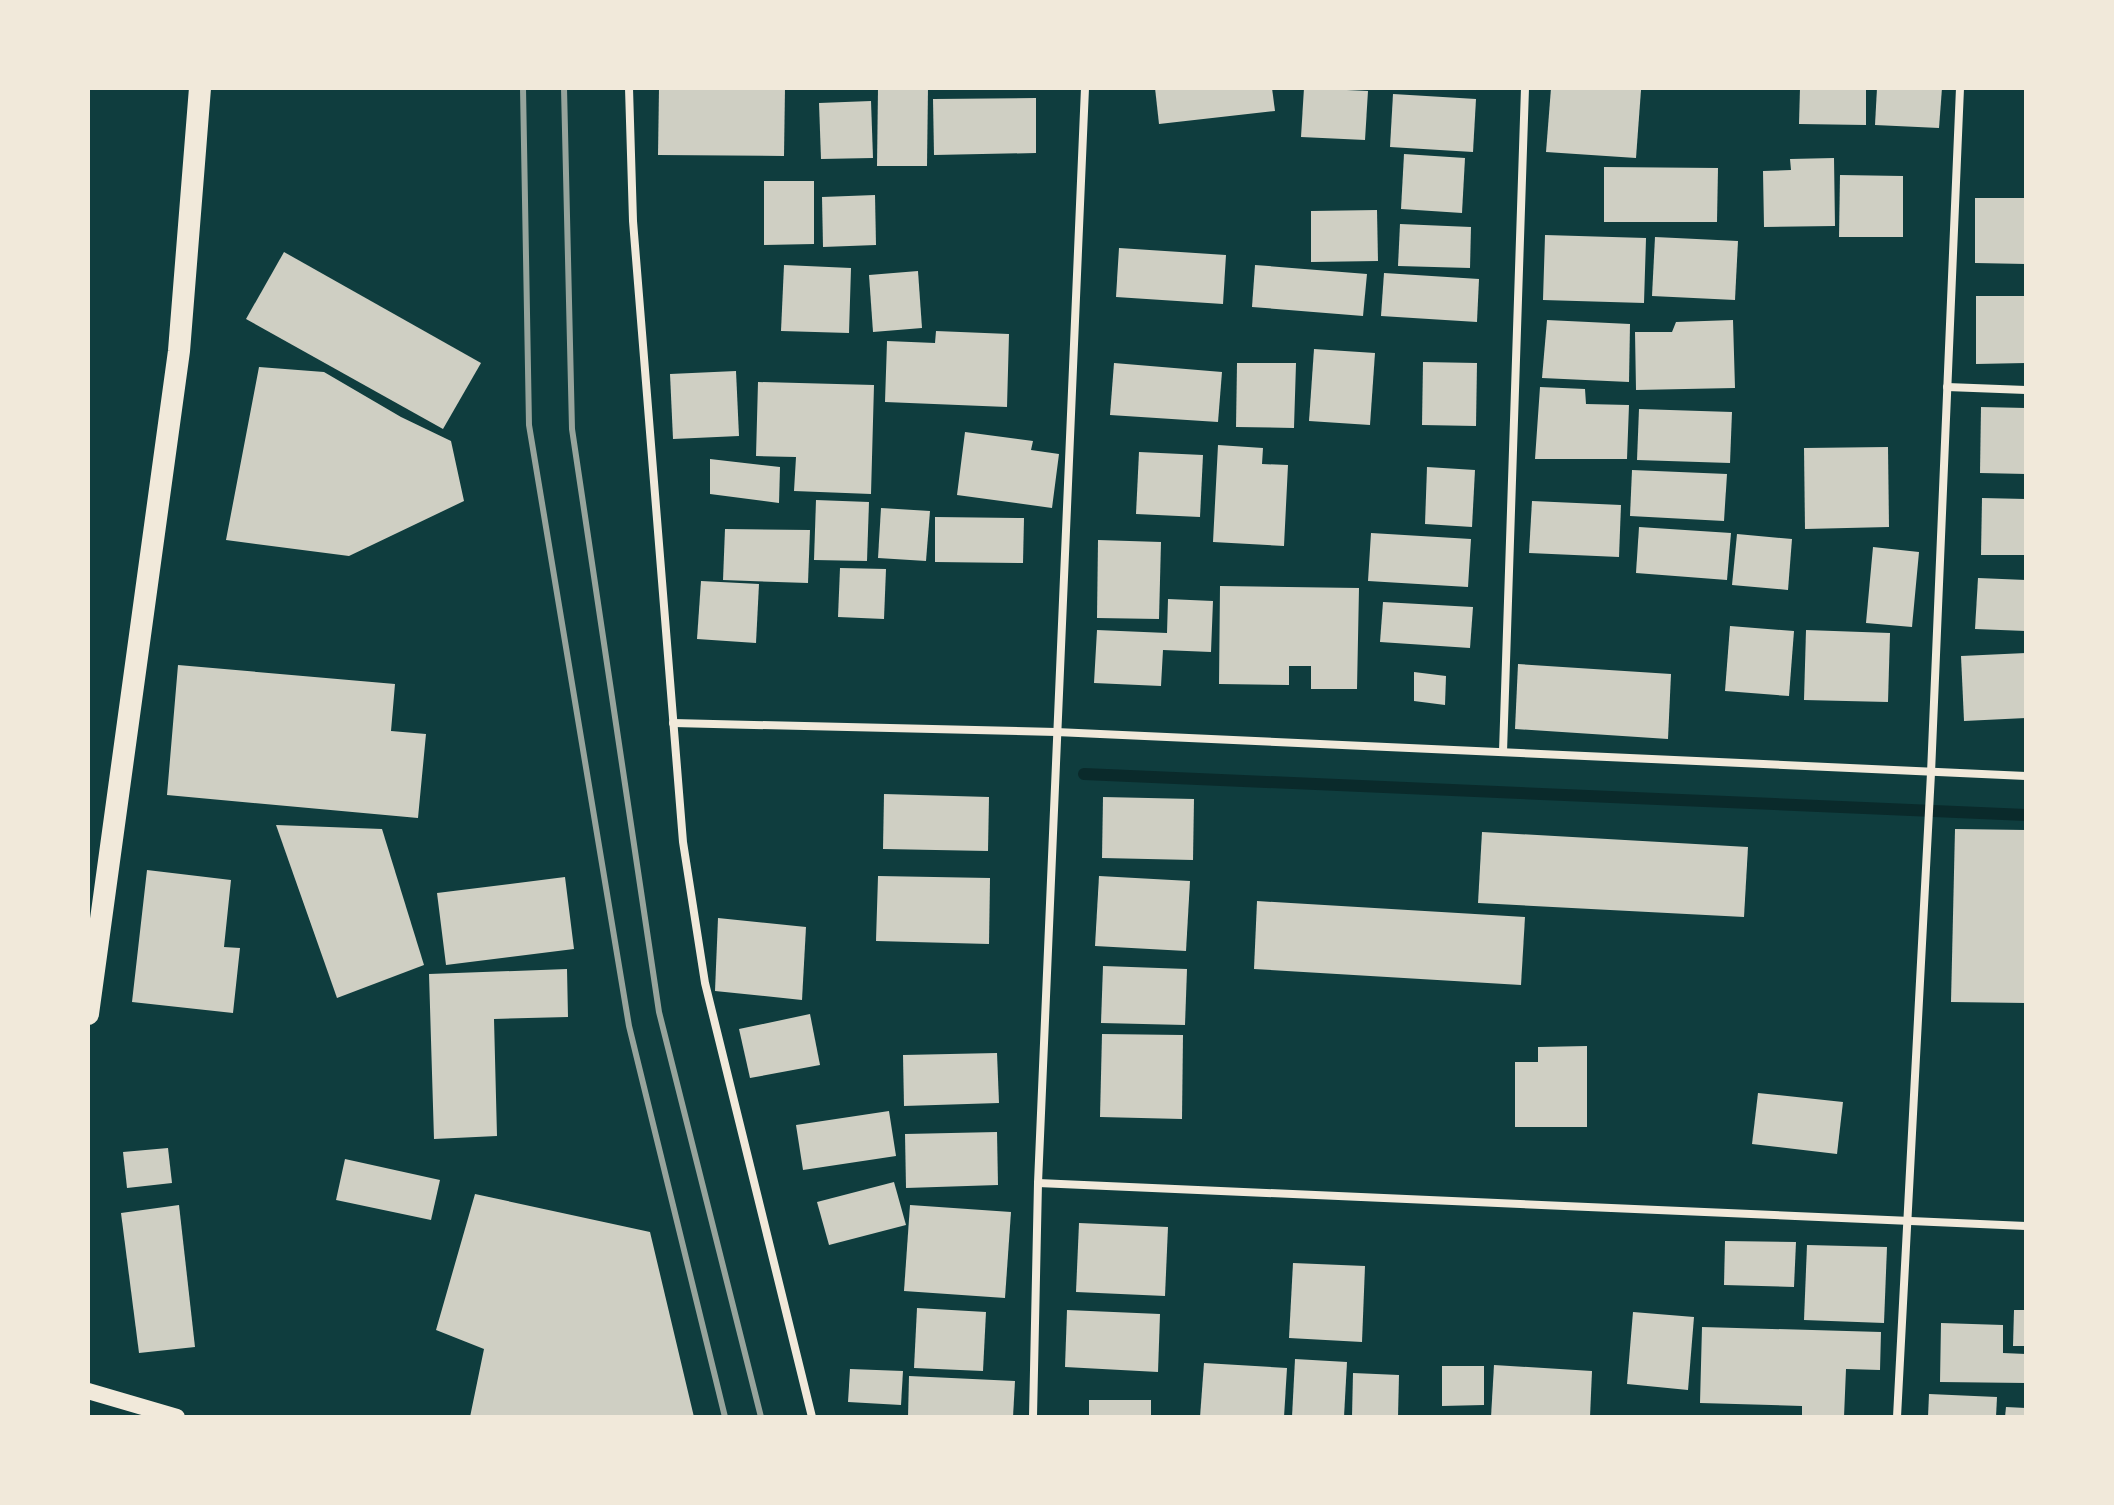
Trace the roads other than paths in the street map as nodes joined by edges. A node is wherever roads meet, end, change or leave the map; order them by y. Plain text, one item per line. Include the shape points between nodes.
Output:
1 (200, 88) edge
2 (629, 88) edge
3 (1085, 88) edge
4 (1525, 88) edge
5 (1960, 88) edge
6 (1947, 387) junction
7 (2026, 390) edge
8 (673, 723) junction
9 (1056, 732) junction
10 (1503, 752) junction
11 (1931, 773) junction
12 (2026, 776) edge
13 (88, 1014) edge
14 (1038, 1183) junction
15 (1907, 1221) junction
16 (2026, 1226) edge
17 (88, 1391) edge
18 (177, 1417) edge
19 (812, 1417) edge
20 (1033, 1417) edge
21 (1897, 1417) edge

1 - 13 highway via 179,351
2 - 8 street via 633,221
3 - 9 street
4 - 10 street
5 - 6 street
6 - 7 street
6 - 11 street
8 - 9 street
8 - 19 street via 683,842 705,983
9 - 10 street
9 - 14 street
10 - 11 street
11 - 12 street
11 - 15 street
14 - 15 street
14 - 20 street
15 - 16 street
15 - 21 street
17 - 18 main road

